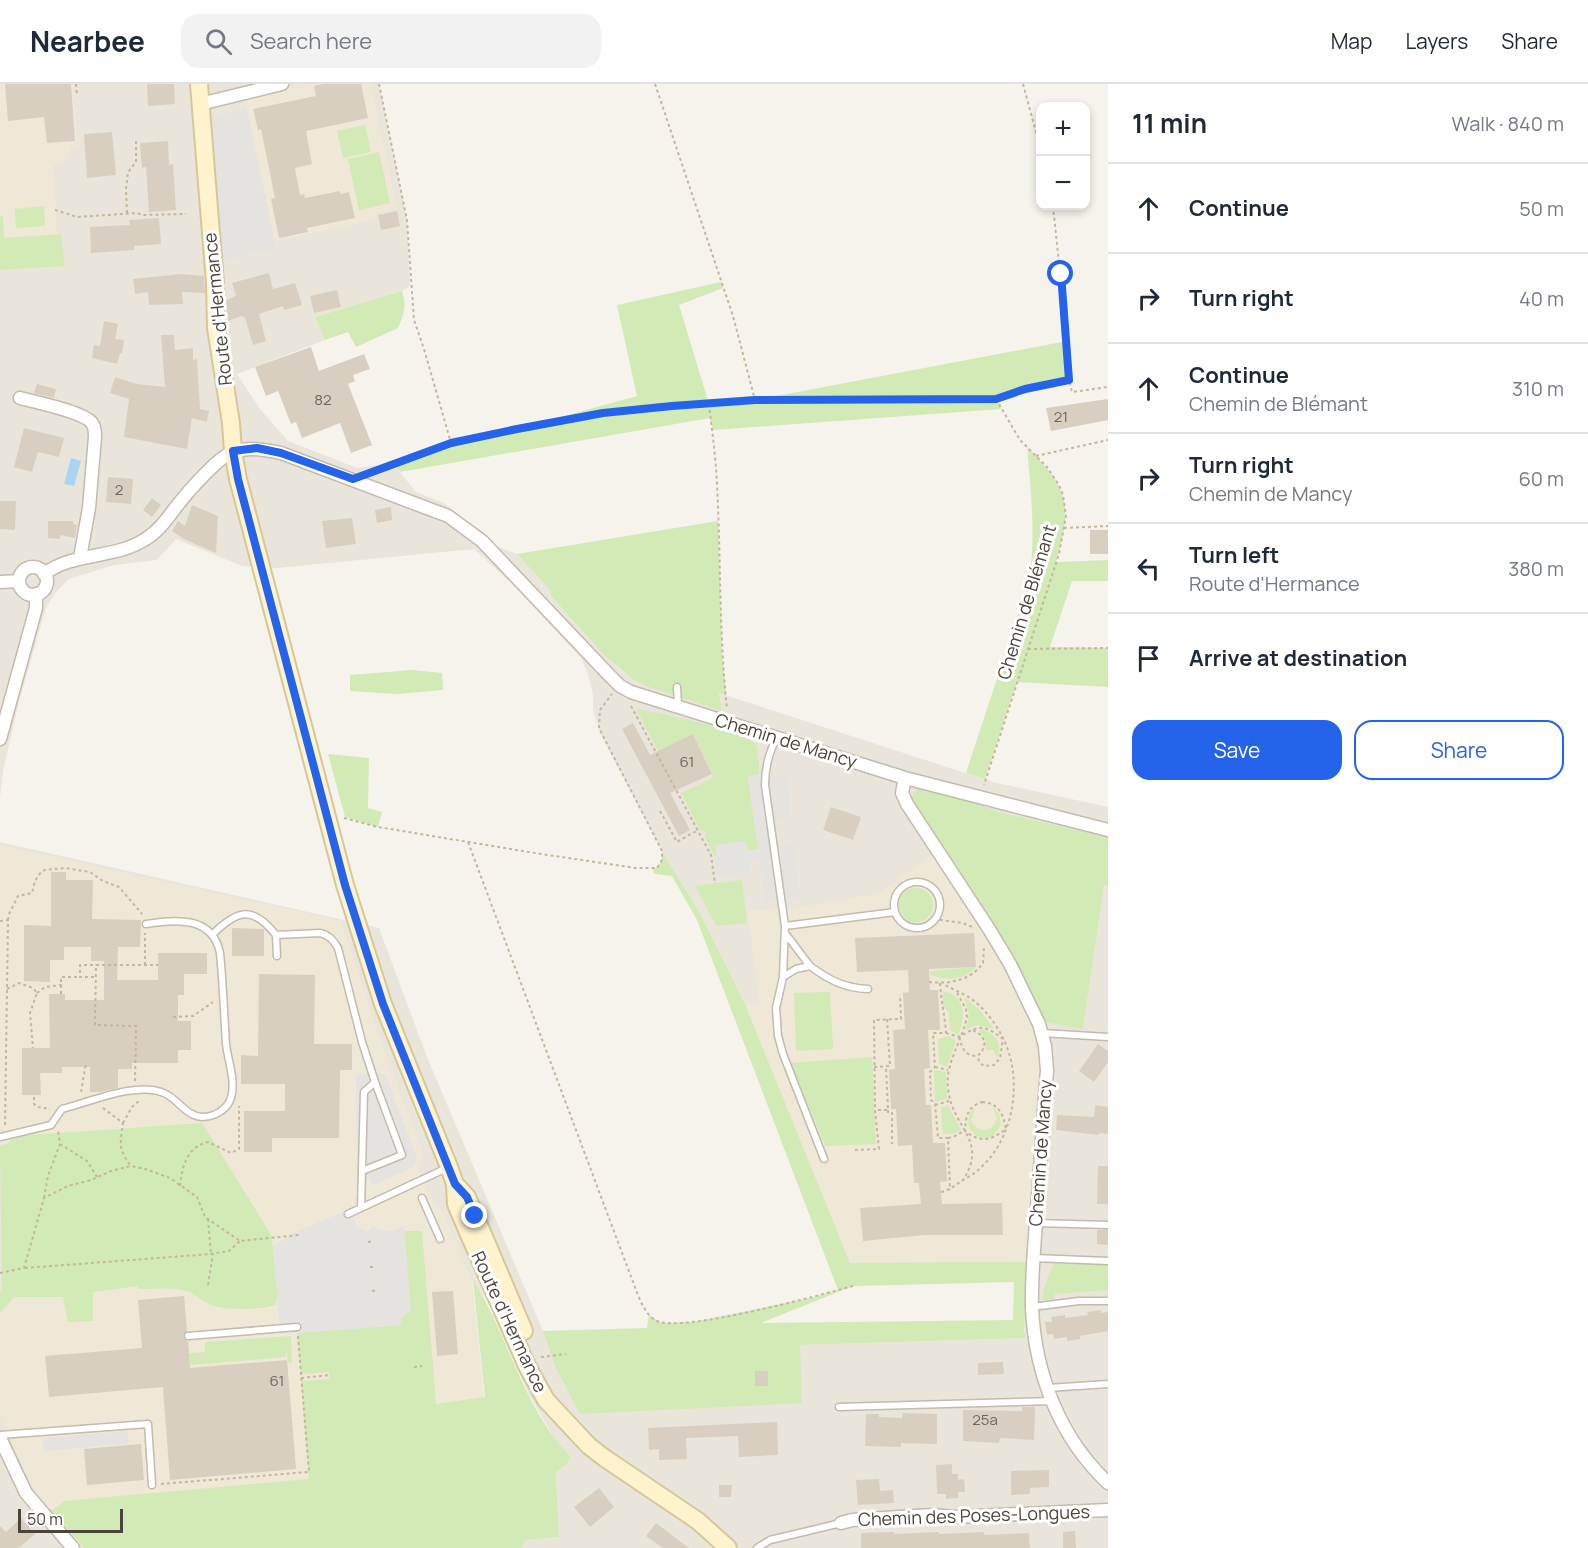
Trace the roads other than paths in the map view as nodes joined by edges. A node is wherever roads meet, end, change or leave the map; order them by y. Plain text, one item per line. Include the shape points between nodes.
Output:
1 (199, 84) edge
2 (282, 84) edge
3 (201, 104) junction
4 (20, 398) dead end
5 (233, 451) junction
6 (80, 558) junction
7 (44, 574) junction
8 (19, 581) junction
9 (0, 582) edge
10 (36, 594) junction
11 (677, 687) dead end
12 (678, 707) junction
13 (776, 738) junction
14 (0, 739) edge
15 (905, 777) junction
16 (1108, 830) edge
17 (895, 912) junction
18 (146, 924) road end
19 (785, 929) junction
20 (213, 934) junction
21 (276, 935) junction
22 (276, 956) dead end
23 (810, 966) junction
24 (783, 977) junction
25 (868, 989) dead end
26 (1041, 1033) junction
27 (1108, 1037) edge
28 (375, 1082) junction
29 (2, 1137) edge
30 (824, 1159) dead end
31 (449, 1167) junction
32 (362, 1171) junction
33 (455, 1184) junction
34 (422, 1198) dead end
35 (361, 1208) junction
36 (348, 1214) dead end
37 (1036, 1223) junction
38 (1108, 1225) edge
39 (440, 1239) dead end
40 (1034, 1258) junction
41 (1108, 1261) edge
42 (1108, 1301) edge
43 (1032, 1307) junction
44 (297, 1327) road end
45 (188, 1336) dead end
46 (1108, 1384) edge
47 (1048, 1388) junction
48 (1052, 1401) junction
49 (839, 1407) dead end
50 (564, 1419) junction
51 (0, 1437) edge
52 (1108, 1483) edge
53 (152, 1485) road end
54 (1108, 1510) edge
55 (841, 1523) joint
56 (762, 1547) edge
57 (73, 1548) edge
58 (728, 1548) edge

1 - 3 main road, Route d'Hermance
2 - 3 street
3 - 5 main road, Route d'Hermance via 216,328
4 - 6 street via 80,416 94,427 89,508
5 - 6 street via 202,477 146,540 123,550
5 - 12 street, Chemin de Mancy via 257,448 281,453 448,516 482,541 609,675 631,692
5 - 31 main road, Route d'Hermance via 345,885 383,1004
6 - 7 street
7 - 8 street via 38,568 29,568
7 - 10 street via 45,587
8 - 9 street
8 - 10 street via 21,590
10 - 14 street via 36,608
11 - 12 lane
12 - 13 street, Chemin de Mancy
13 - 15 street, Chemin de Mancy
13 - 19 lane via 765,765 765,785
15 - 16 street
15 - 26 street, Chemin de Mancy via 902,793 907,804 989,928
17 - 17 lane via 895,898 901,887 913,882 932,888 938,898 939,910 934,920 924,926 911,927 900,921
17 - 19 lane
18 - 20 lane via 184,921
19 - 23 lane
19 - 24 lane
20 - 21 lane via 230,918 244,914 259,918
20 - 29 lane via 220,952 232,1096 221,1111 203,1117 188,1112 167,1094 135,1089 62,1109 54,1123 44,1128
21 - 22 lane
21 - 28 lane via 320,933 334,942
23 - 24 lane
23 - 25 lane via 841,985
24 - 30 lane via 775,1017 780,1046
26 - 27 lane
26 - 37 street, Chemin de Mancy via 1047,1071
28 - 32 lane via 364,1092
28 - 32 lane via 402,1155
31 - 33 main road, Route d'Hermance
31 - 35 lane
32 - 35 lane
33 - 50 main road, Route d'Hermance via 467,1197
33 - 50 main road, Route d'Hermance via 456,1204 527,1366 546,1400
34 - 39 lane
35 - 36 lane
37 - 38 lane
37 - 40 street, Chemin de Mancy
40 - 41 lane
40 - 43 street, Chemin de Mancy
42 - 43 lane
43 - 47 street, Chemin de Mancy via 1035,1338
44 - 45 lane
46 - 47 lane
47 - 48 street, Chemin de Mancy
48 - 49 lane
48 - 52 street, Chemin de Mancy via 1071,1440
50 - 58 main road, Route d'Hermance via 606,1460 698,1521
51 - 53 lane via 148,1424
51 - 57 street via 26,1493
54 - 55 street, Chemin des Poses-Longues via 932,1515
55 - 56 lane via 770,1539

